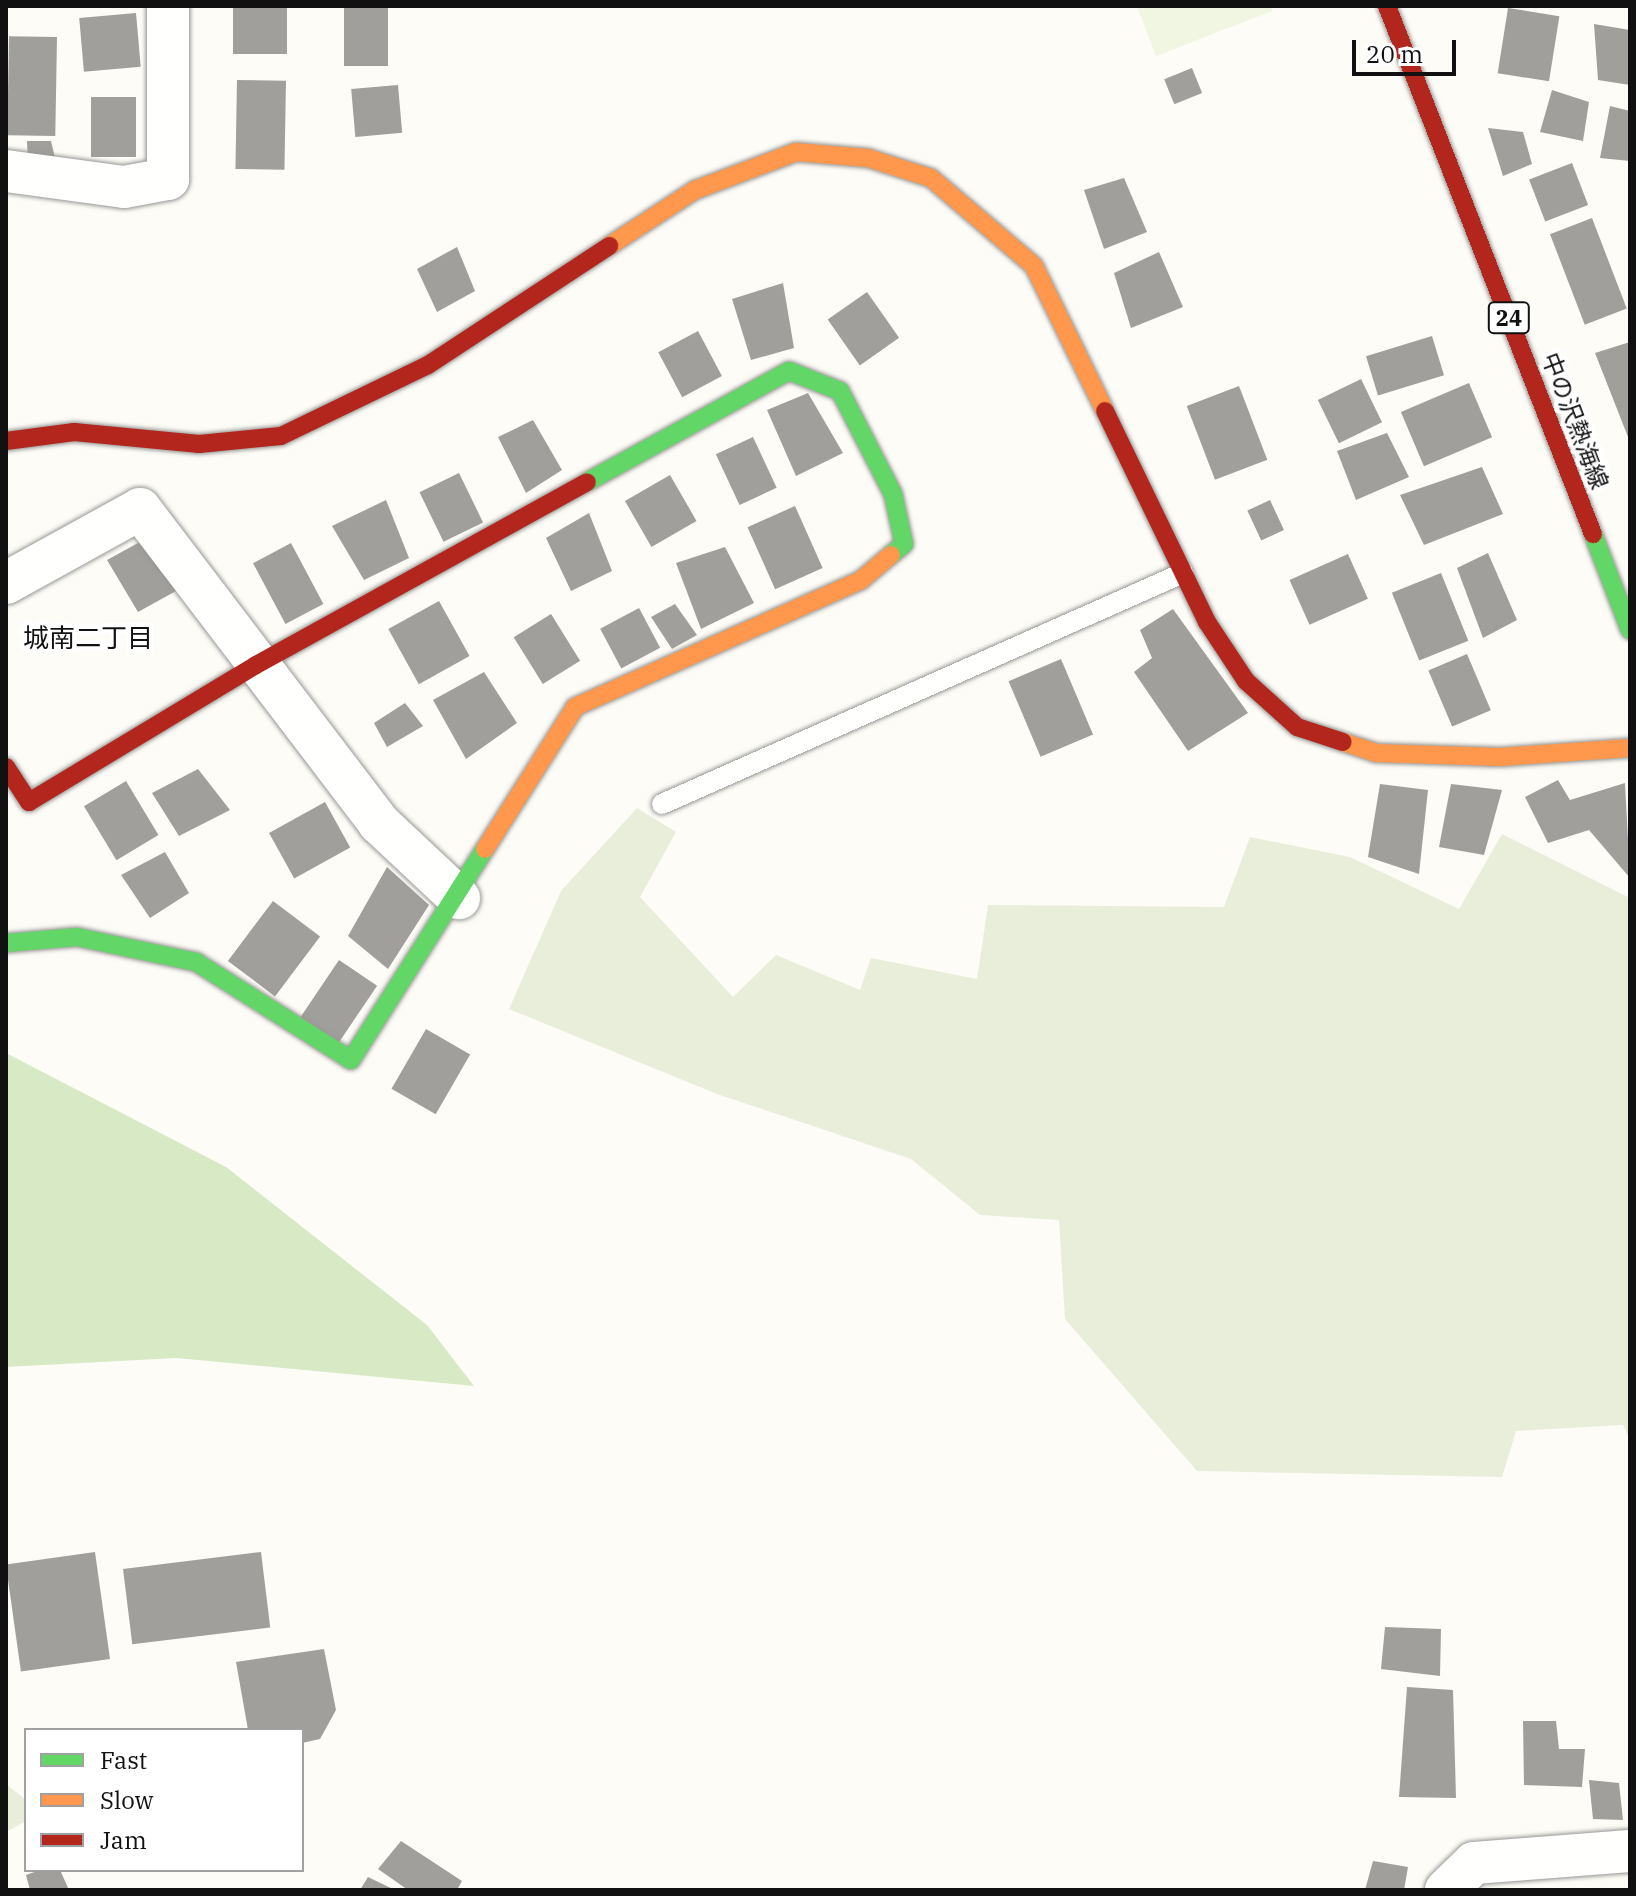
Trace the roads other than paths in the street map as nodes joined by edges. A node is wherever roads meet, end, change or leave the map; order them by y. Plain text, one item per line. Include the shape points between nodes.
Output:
1 (168, 6) edge
2 (1387, 6) edge
3 (6, 171) edge
4 (6, 441) edge
5 (1183, 573) junction
6 (6, 583) edge
7 (1630, 630) edge
8 (256, 665) junction
9 (1630, 748) edge
10 (6, 767) edge
11 (662, 804) dead end
12 (459, 898) junction
13 (6, 943) edge
14 (1630, 1851) edge
15 (1446, 1890) edge

1 - 3 street via 168,179 124,187
2 - 7 street, 中の沢熱海線 / 24
4 - 5 street via 74,432 199,444 281,436 428,365 695,190 796,152 868,158 931,178 1034,266
5 - 9 street via 1246,681 1297,727 1336,743 1376,753 1500,757
5 - 11 lane
6 - 8 street via 140,509
8 - 10 street via 29,802
8 - 12 street via 379,823
8 - 12 street via 789,371 840,391 893,494 904,544 861,580 575,707
12 - 13 street via 351,1060 196,962 77,937
14 - 15 street via 1474,1863

